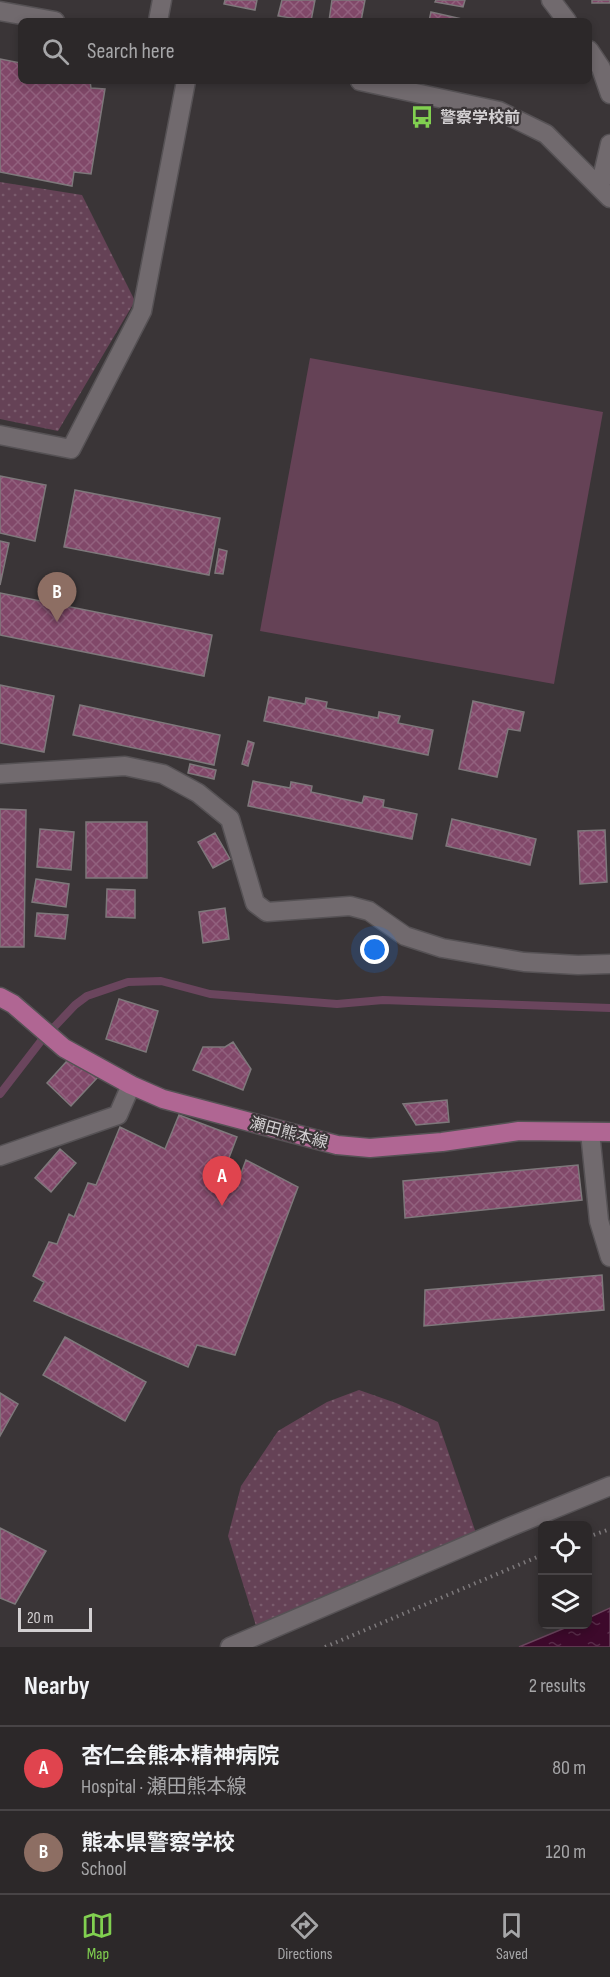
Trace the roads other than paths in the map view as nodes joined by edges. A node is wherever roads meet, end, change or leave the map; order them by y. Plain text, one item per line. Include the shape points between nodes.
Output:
1 (162, 0) edge
2 (551, 0) edge
3 (0, 11) edge
4 (38, 18) edge
5 (159, 18) edge
6 (565, 18) edge
7 (592, 54) edge
8 (185, 84) edge
9 (374, 84) edge
10 (610, 94) edge
11 (610, 144) edge
12 (605, 193) edge
13 (0, 435) edge
14 (0, 774) edge
15 (610, 964) edge
16 (7, 1000) edge
17 (131, 1085) junction
18 (590, 1132) junction
19 (610, 1132) edge
20 (0, 1156) edge
21 (610, 1257) edge
22 (610, 1486) edge
23 (230, 1647) edge

1 - 5 street
2 - 6 street
3 - 4 street
7 - 10 street via 602,69
8 - 13 street via 142,311 71,449
9 - 12 street via 499,111 546,134
11 - 12 street
14 - 15 street via 125,766 163,774 198,793 230,819 255,903 267,912 350,906 369,911 405,936 442,948 524,962
16 - 17 main road, 瀬田熊本線 via 64,1048
17 - 18 main road, 瀬田熊本線 via 163,1099 337,1145 370,1148 519,1131
17 - 20 street via 118,1115
18 - 19 main road, 瀬田熊本線
18 - 21 street via 599,1221
22 - 23 street

